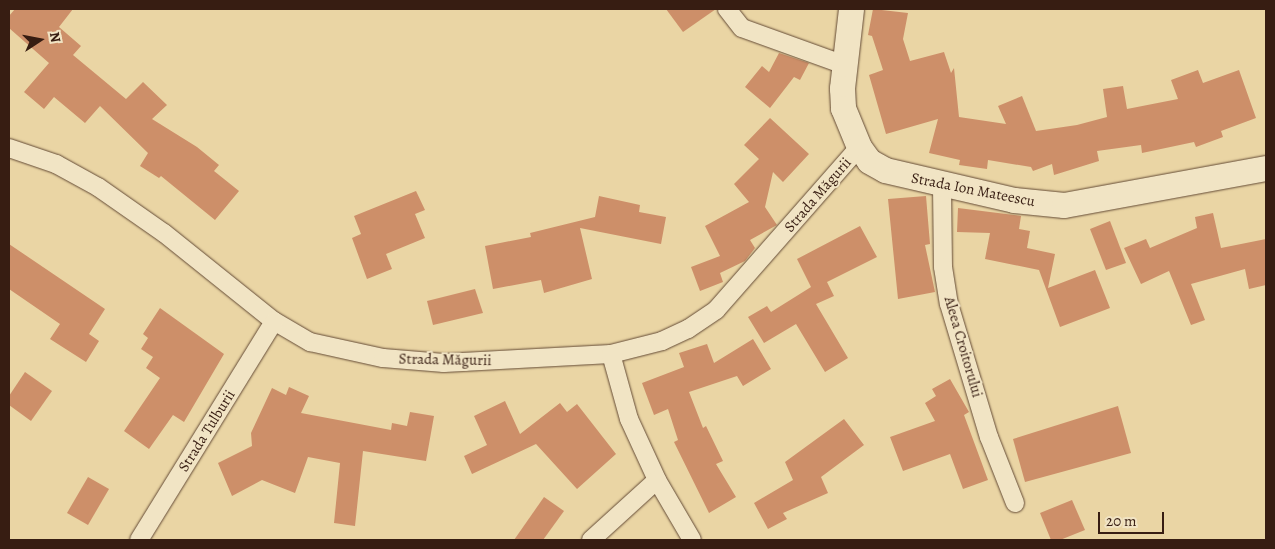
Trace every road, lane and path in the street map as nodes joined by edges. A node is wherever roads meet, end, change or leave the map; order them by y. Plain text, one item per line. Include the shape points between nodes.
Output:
1 (727, 9) edge
2 (851, 9) edge
3 (845, 65) junction
4 (859, 147) junction
5 (9, 148) edge
6 (1266, 168) edge
7 (942, 186) junction
8 (274, 322) junction
9 (611, 354) junction
10 (657, 480) junction
11 (1015, 503) dead end
12 (139, 540) edge
13 (591, 540) edge
14 (692, 540) edge

1 - 3 street via 742,28
2 - 3 main road, Strada Ion Mateescu
3 - 4 main road, Strada Ion Mateescu via 843,108
4 - 7 main road, Strada Ion Mateescu via 869,161 885,170
4 - 9 street, Strada Măgurii via 716,310 662,341
5 - 8 street, Strada Măgurii via 56,164 98,187 164,233
6 - 7 main road, Strada Ion Mateescu via 1064,205 1014,200
7 - 11 street, Aleea Croitorului via 943,267 949,304 989,437
8 - 9 street, Strada Măgurii via 310,342 383,358 444,363
8 - 12 street, Strada Tulburii
9 - 10 street via 629,419
10 - 13 street
10 - 14 street

